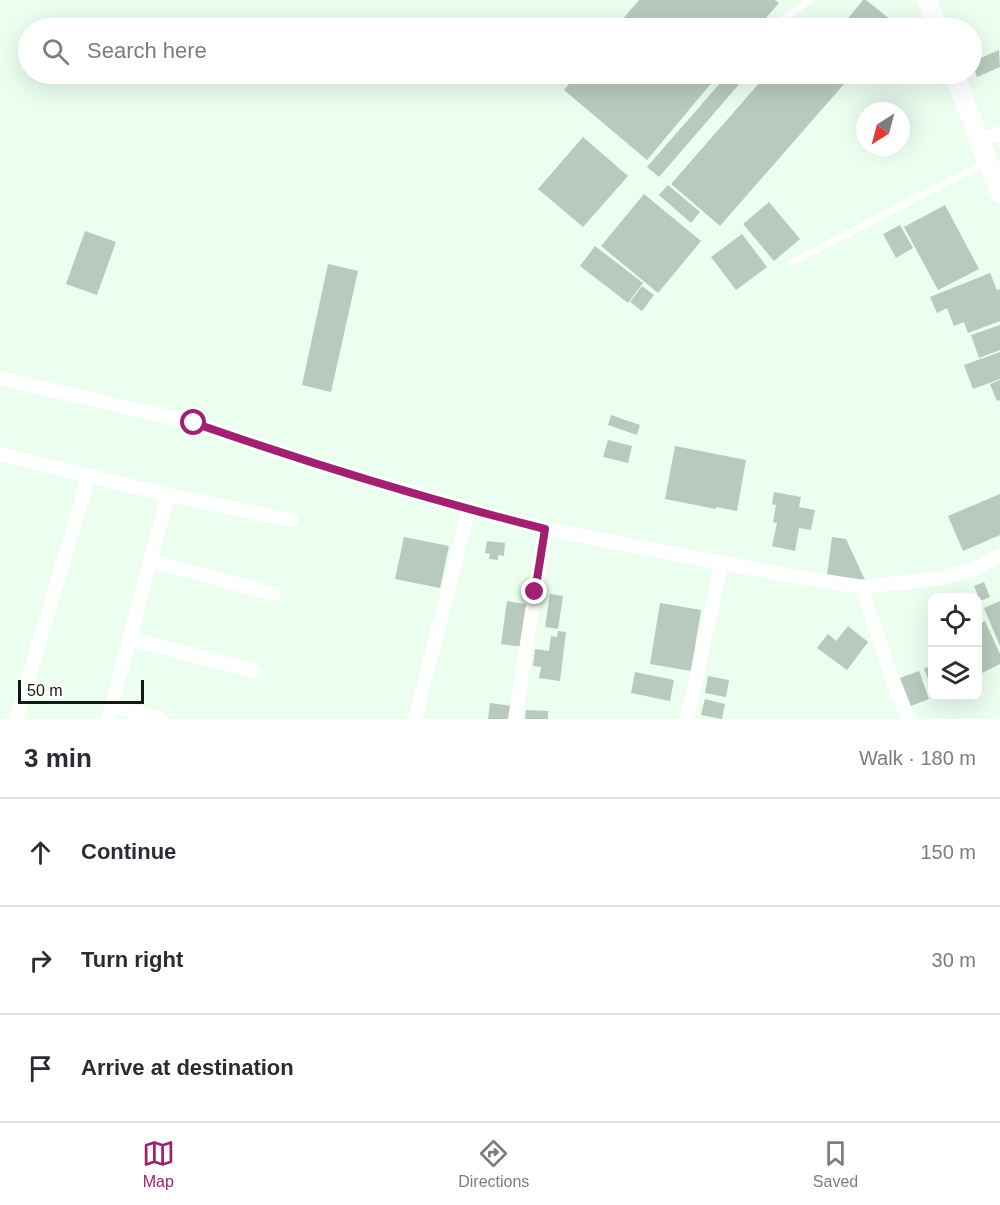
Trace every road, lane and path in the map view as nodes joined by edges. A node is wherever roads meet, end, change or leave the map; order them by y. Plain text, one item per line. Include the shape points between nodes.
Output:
1 (810, 0) edge
2 (927, 0) edge
3 (784, 18) edge
4 (933, 18) edge
5 (958, 84) edge
6 (1000, 133) edge
7 (981, 140) junction
8 (989, 161) junction
9 (1000, 193) edge
10 (792, 262) dead end
11 (0, 378) edge
12 (1, 458) edge
13 (89, 476) junction
14 (168, 495) junction
15 (469, 509) junction
16 (291, 520) dead end
17 (545, 529) junction
18 (1000, 556) edge
19 (151, 561) junction
20 (722, 562) junction
21 (861, 588) junction
22 (274, 594) dead end
23 (130, 639) junction
24 (254, 671) dead end
25 (110, 712) edge
26 (16, 719) edge
27 (160, 719) edge
28 (416, 719) edge
29 (515, 719) edge
30 (687, 719) edge
31 (909, 719) edge

1 - 3 lane
2 - 4 street
5 - 7 street
6 - 7 street
7 - 8 street
8 - 9 street
8 - 10 lane
11 - 15 street via 194,423
12 - 13 street
13 - 14 street
13 - 26 street
14 - 16 street
14 - 19 street
15 - 17 street
15 - 28 street
17 - 20 street
17 - 29 street
18 - 21 street via 943,578
19 - 22 street
19 - 23 street
20 - 21 street
20 - 30 street
21 - 31 street
23 - 24 street
23 - 25 street
25 - 27 street

